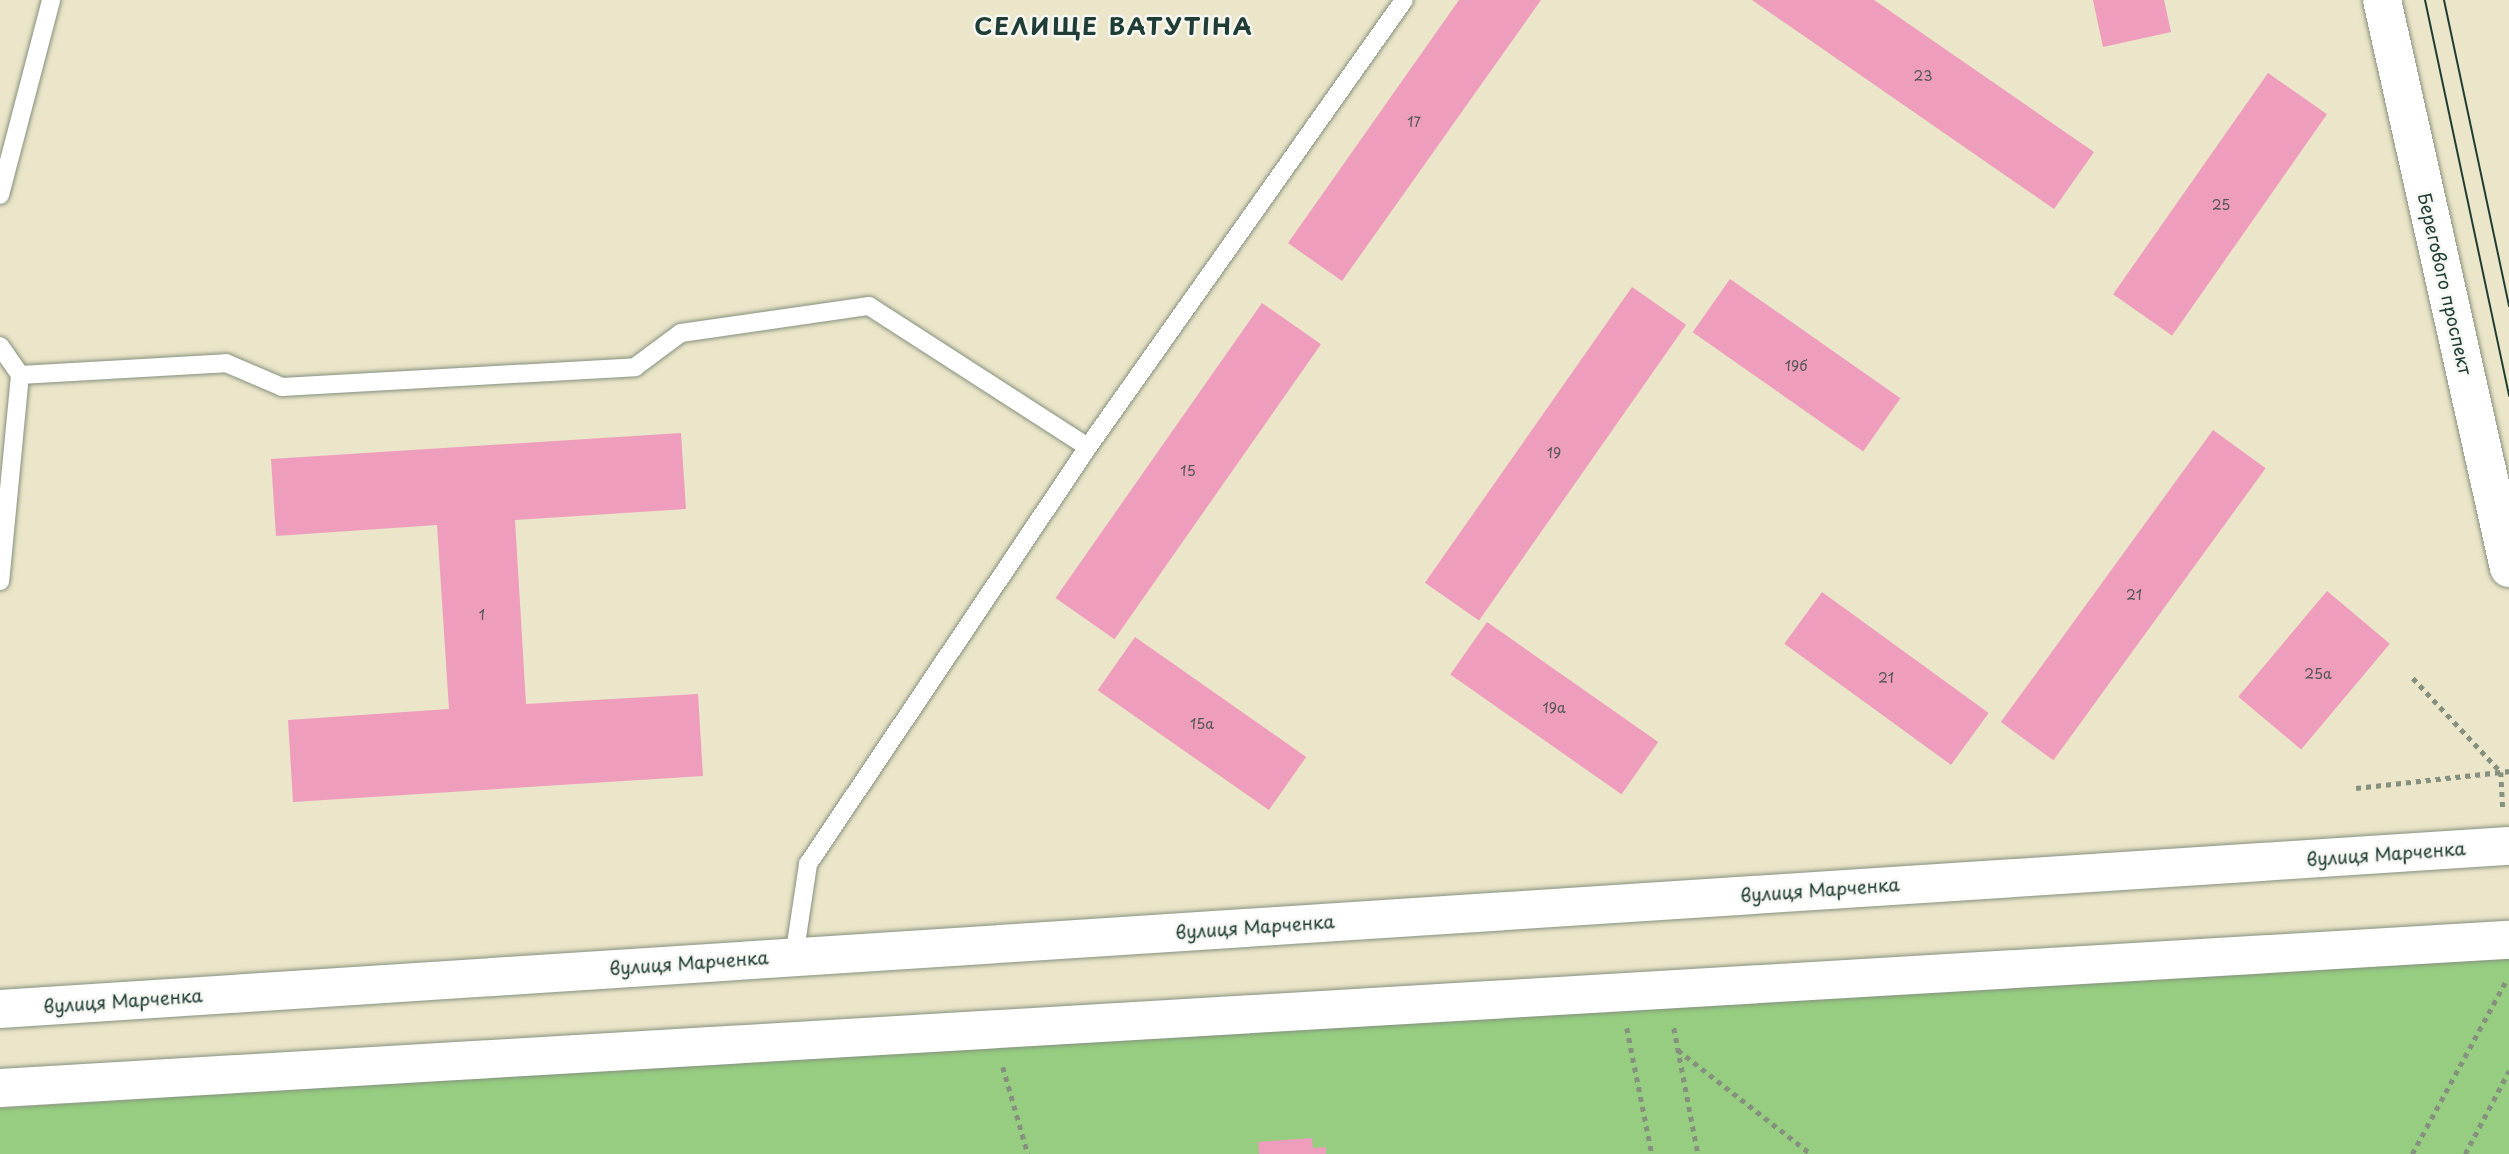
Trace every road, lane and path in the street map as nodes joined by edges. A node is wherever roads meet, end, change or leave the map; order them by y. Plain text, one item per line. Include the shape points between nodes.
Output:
1 (51, 0) edge
2 (1404, 0) edge
3 (2382, 0) edge
4 (0, 195) edge
5 (0, 346) edge
6 (20, 375) junction
7 (1088, 447) junction
8 (2509, 568) edge
9 (0, 581) edge
10 (2413, 678) dead end
11 (2509, 771) edge
12 (2501, 772) junction
13 (2356, 788) dead end
14 (2507, 846) edge
15 (2509, 940) edge
16 (794, 957) junction
17 (2509, 975) edge
18 (1667, 990) junction
19 (1620, 993) junction
20 (0, 1009) edge
21 (992, 1030) junction
22 (1678, 1050) junction
23 (2509, 1071) edge
24 (0, 1088) edge
25 (1028, 1154) edge
26 (1651, 1154) edge
27 (1698, 1154) edge
28 (1811, 1154) edge
29 (2412, 1154) edge
30 (2465, 1154) edge

1 - 4 lane
2 - 7 lane
3 - 8 street, Берегового проспект
5 - 6 lane
6 - 7 lane via 226,363 282,387 635,367 681,333 869,306
6 - 9 lane
7 - 16 lane via 808,864
10 - 12 path
11 - 12 path
12 - 13 path
12 - 14 path
14 - 16 street, вулиця Марченка
15 - 18 street
16 - 20 street, вулиця Марченка
17 - 29 path
18 - 19 street
18 - 22 path
19 - 21 street
19 - 26 path
21 - 24 street
21 - 25 path
22 - 27 path
22 - 28 path
23 - 30 path

